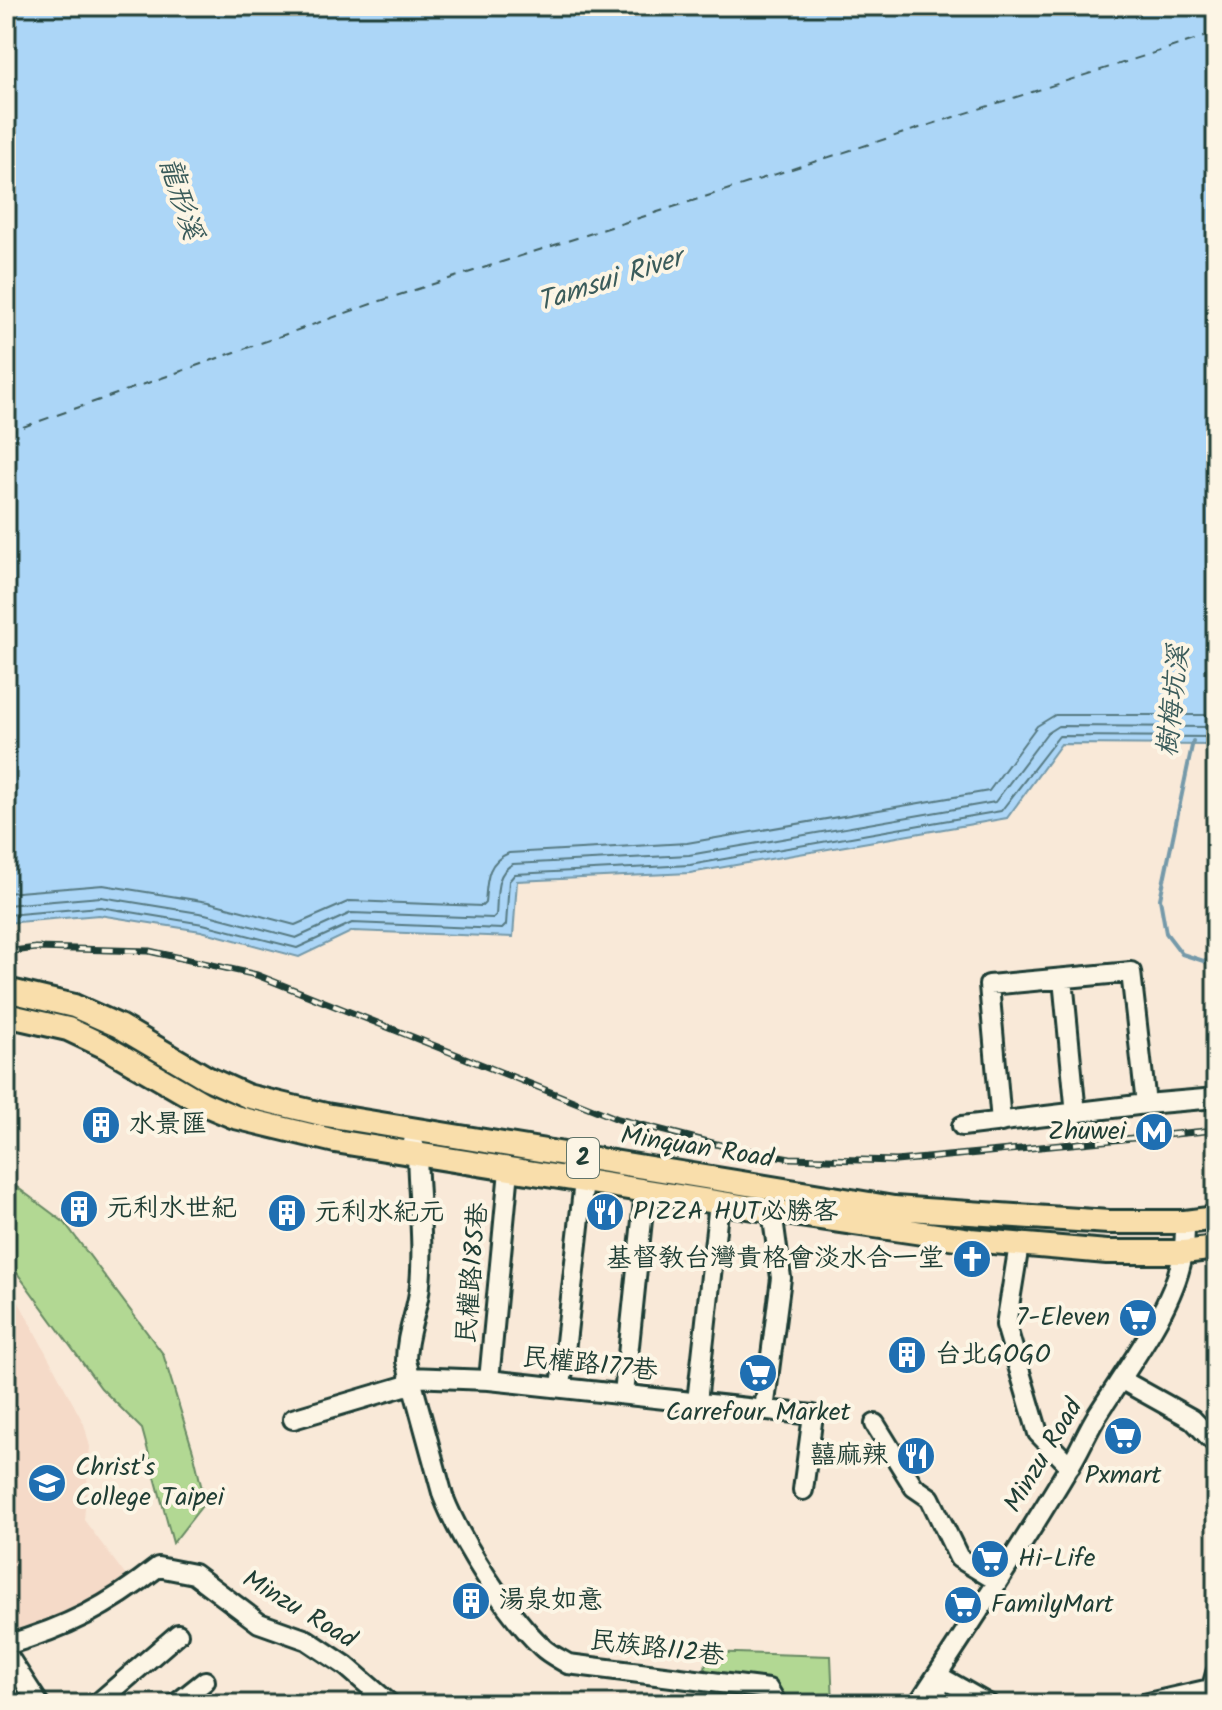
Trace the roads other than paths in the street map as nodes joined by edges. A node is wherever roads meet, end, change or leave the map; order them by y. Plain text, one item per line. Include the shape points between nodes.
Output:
1 (1063, 979) junction
2 (6, 990) edge
3 (6, 1015) edge
4 (1216, 1098) edge
5 (1146, 1104) junction
6 (1076, 1114) junction
7 (1001, 1122) junction
8 (962, 1126) dead end
9 (409, 1130) junction
10 (417, 1153) junction
11 (509, 1170) junction
12 (584, 1181) junction
13 (645, 1191) junction
14 (719, 1203) junction
15 (772, 1211) junction
16 (1216, 1218) edge
17 (1185, 1222) junction
18 (1019, 1245) junction
19 (1216, 1248) edge
20 (1184, 1252) junction
21 (489, 1380) junction
22 (1122, 1380) junction
23 (410, 1381) junction
24 (561, 1387) junction
25 (624, 1394) junction
26 (697, 1402) junction
27 (764, 1410) junction
28 (293, 1419) dead end
29 (875, 1424) dead end
30 (1216, 1444) edge
31 (1070, 1466) junction
32 (803, 1490) dead end
33 (997, 1581) junction
34 (178, 1634) dead end
35 (6, 1645) edge
36 (6, 1653) edge
37 (937, 1675) junction
38 (205, 1681) dead end
39 (1211, 1689) edge
40 (39, 1704) edge
41 (97, 1704) edge
42 (176, 1704) edge
43 (390, 1704) edge
44 (777, 1704) edge
45 (918, 1704) edge
46 (938, 1704) edge
47 (988, 1704) edge
48 (1144, 1704) edge

1 - 5 street via 1131,972
1 - 6 street
1 - 7 street via 989,985
2 - 9 main road, Minquan Road / 2 via 74,1006 247,1096
3 - 10 main road, Minquan Road / 2 via 68,1029 235,1117 335,1141
4 - 5 street
5 - 6 street
6 - 7 street
7 - 8 street
9 - 10 street
9 - 17 main road, Minquan Road / 2 via 894,1208
10 - 11 main road, Minquan Road / 2
10 - 23 street via 420,1265 419,1294 406,1340
11 - 12 main road, Minquan Road / 2
11 - 21 street, 民權路185巷
12 - 13 main road, Minquan Road / 2
12 - 24 street
13 - 14 main road, Minquan Road / 2
13 - 25 street
14 - 15 main road, Minquan Road / 2
14 - 26 street
15 - 18 main road, Minquan Road / 2
15 - 27 street via 781,1278
16 - 17 main road, Minquan Road / 2
17 - 20 street, Minzu Road
18 - 20 main road, Minquan Road / 2
18 - 31 street via 1006,1325 1038,1433
19 - 20 main road, Minquan Road / 2
20 - 22 street, Minzu Road via 1174,1285
21 - 23 street, 民權路177巷
21 - 24 street, 民權路177巷
22 - 30 street via 1192,1419
22 - 31 street, Minzu Road
23 - 28 street, 民權路177巷
23 - 44 street, 民族路112巷 via 451,1518 478,1564 544,1649 568,1664 768,1689
24 - 25 street, 民權路177巷
25 - 26 street, 民權路177巷
26 - 27 street, 民權路177巷
27 - 32 street, 民權路177巷 via 813,1415
29 - 33 street via 914,1487 930,1498 959,1558
31 - 33 street, Minzu Road
33 - 37 street, Minzu Road
34 - 41 street
35 - 43 street, Minzu Road via 80,1619 158,1567 194,1574 259,1623 307,1640
36 - 40 street
37 - 45 street, Minzu Road
37 - 46 street
37 - 47 street
38 - 42 street
39 - 48 street

